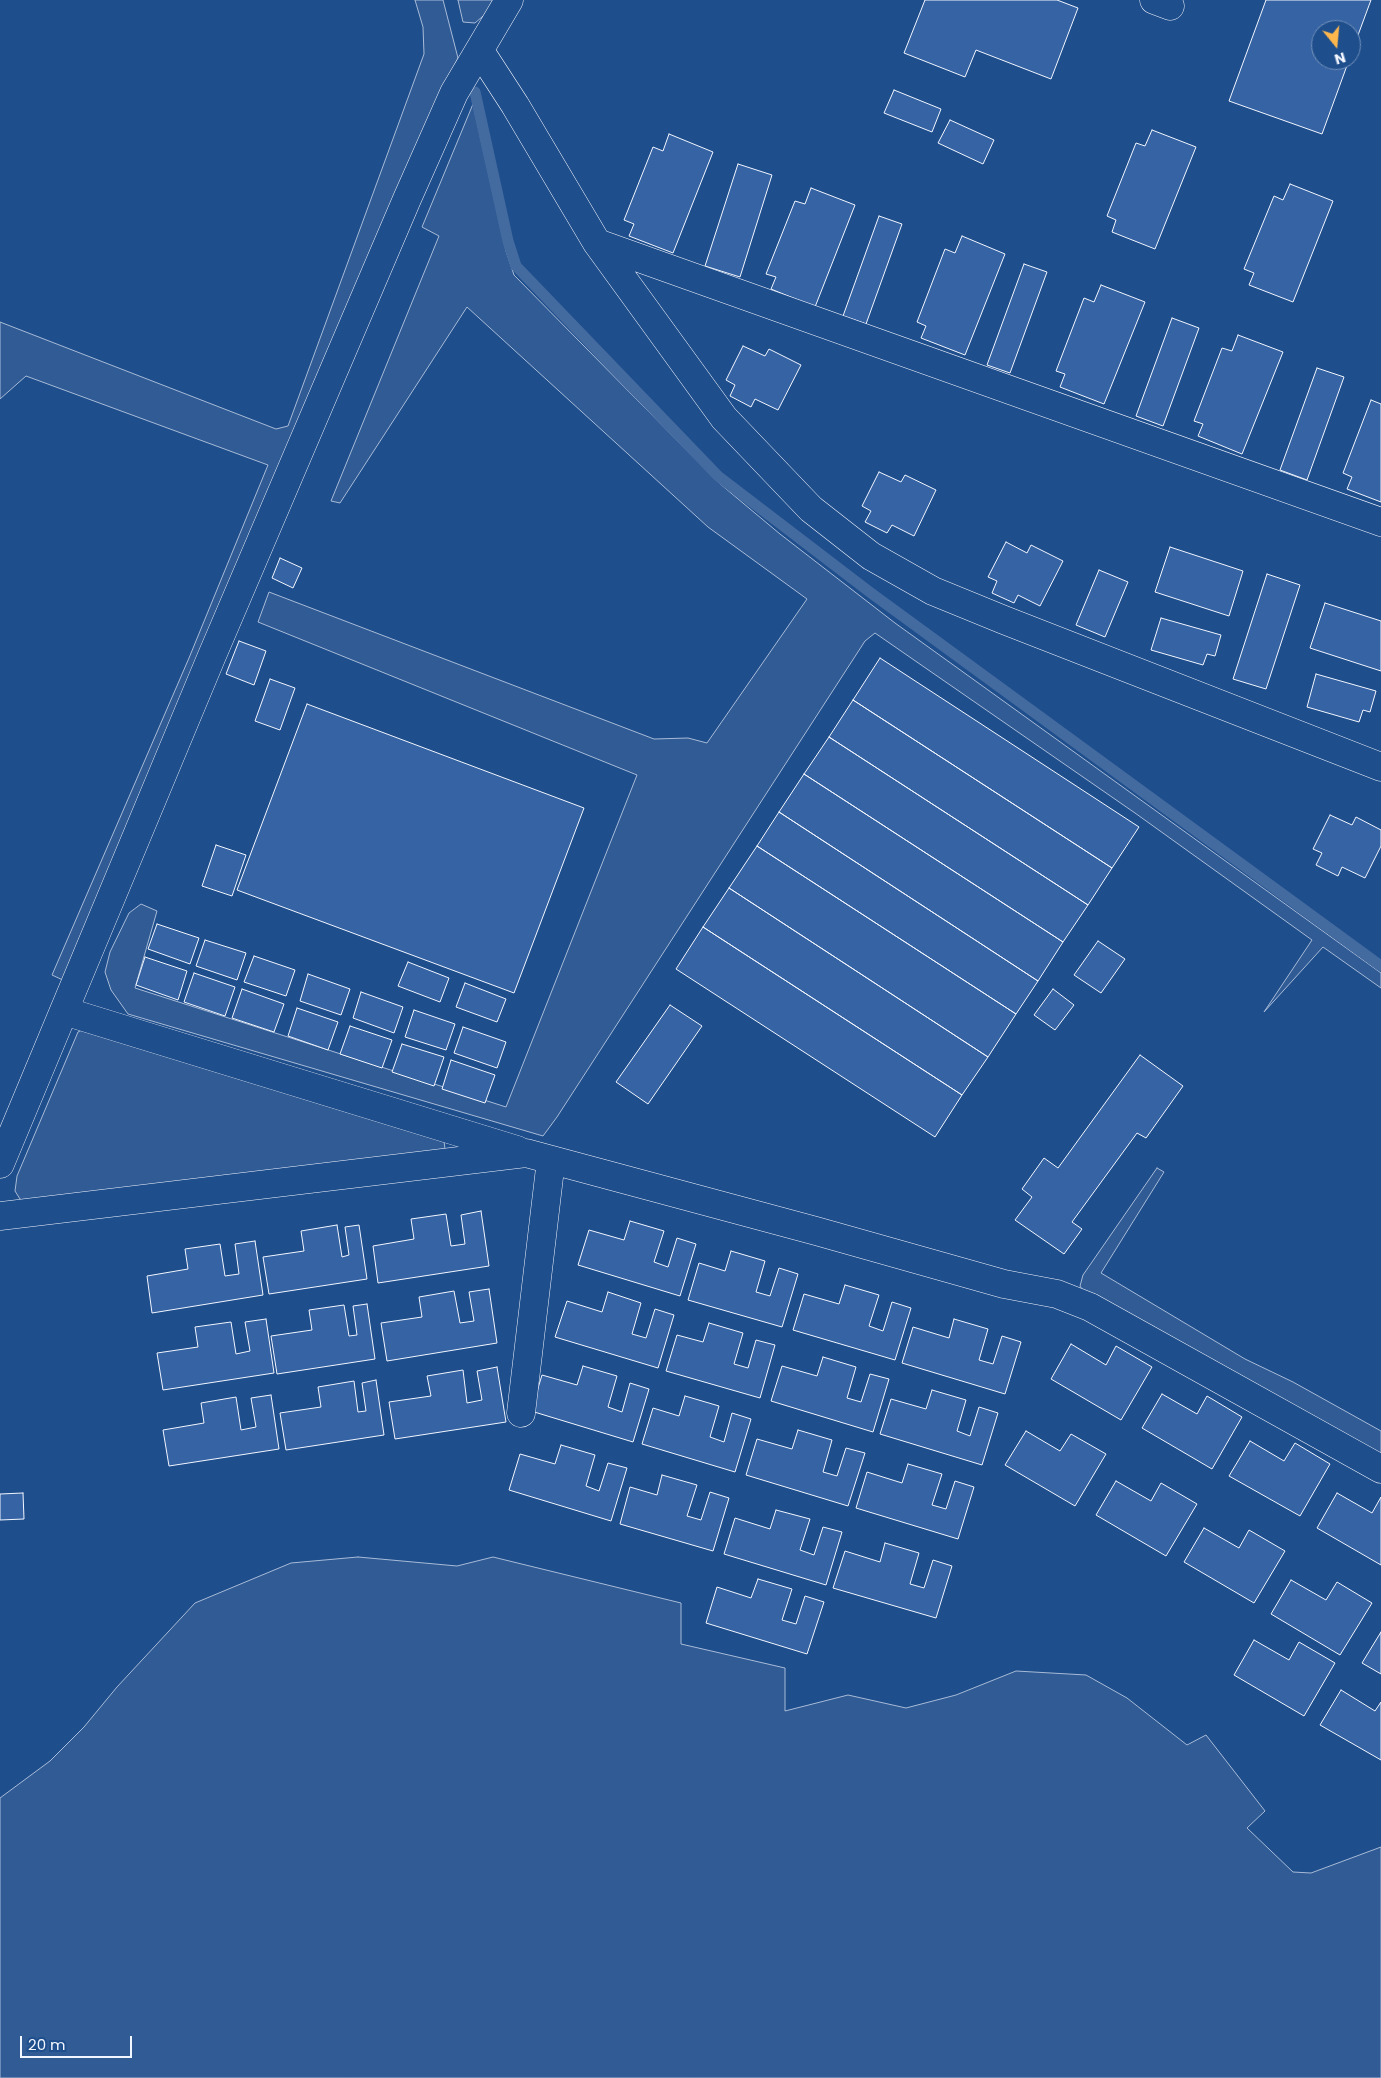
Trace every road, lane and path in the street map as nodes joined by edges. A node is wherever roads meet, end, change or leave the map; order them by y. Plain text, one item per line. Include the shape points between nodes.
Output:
1 (509, 0) edge
2 (480, 51) junction
3 (597, 243) junction
4 (1381, 522) edge
5 (1381, 767) edge
6 (64, 1011) junction
7 (539, 1156) junction
8 (0, 1164) edge
9 (0, 1216) edge
10 (521, 1413) dead end
11 (1381, 1469) edge

1 - 2 street
2 - 3 street via 516,105
2 - 6 street via 454,93 407,199
3 - 4 street
3 - 5 street via 724,418 811,509 870,556 933,591
6 - 7 street
6 - 8 street
7 - 9 street
7 - 10 street
7 - 11 street via 1004,1284 1066,1297 1090,1307

